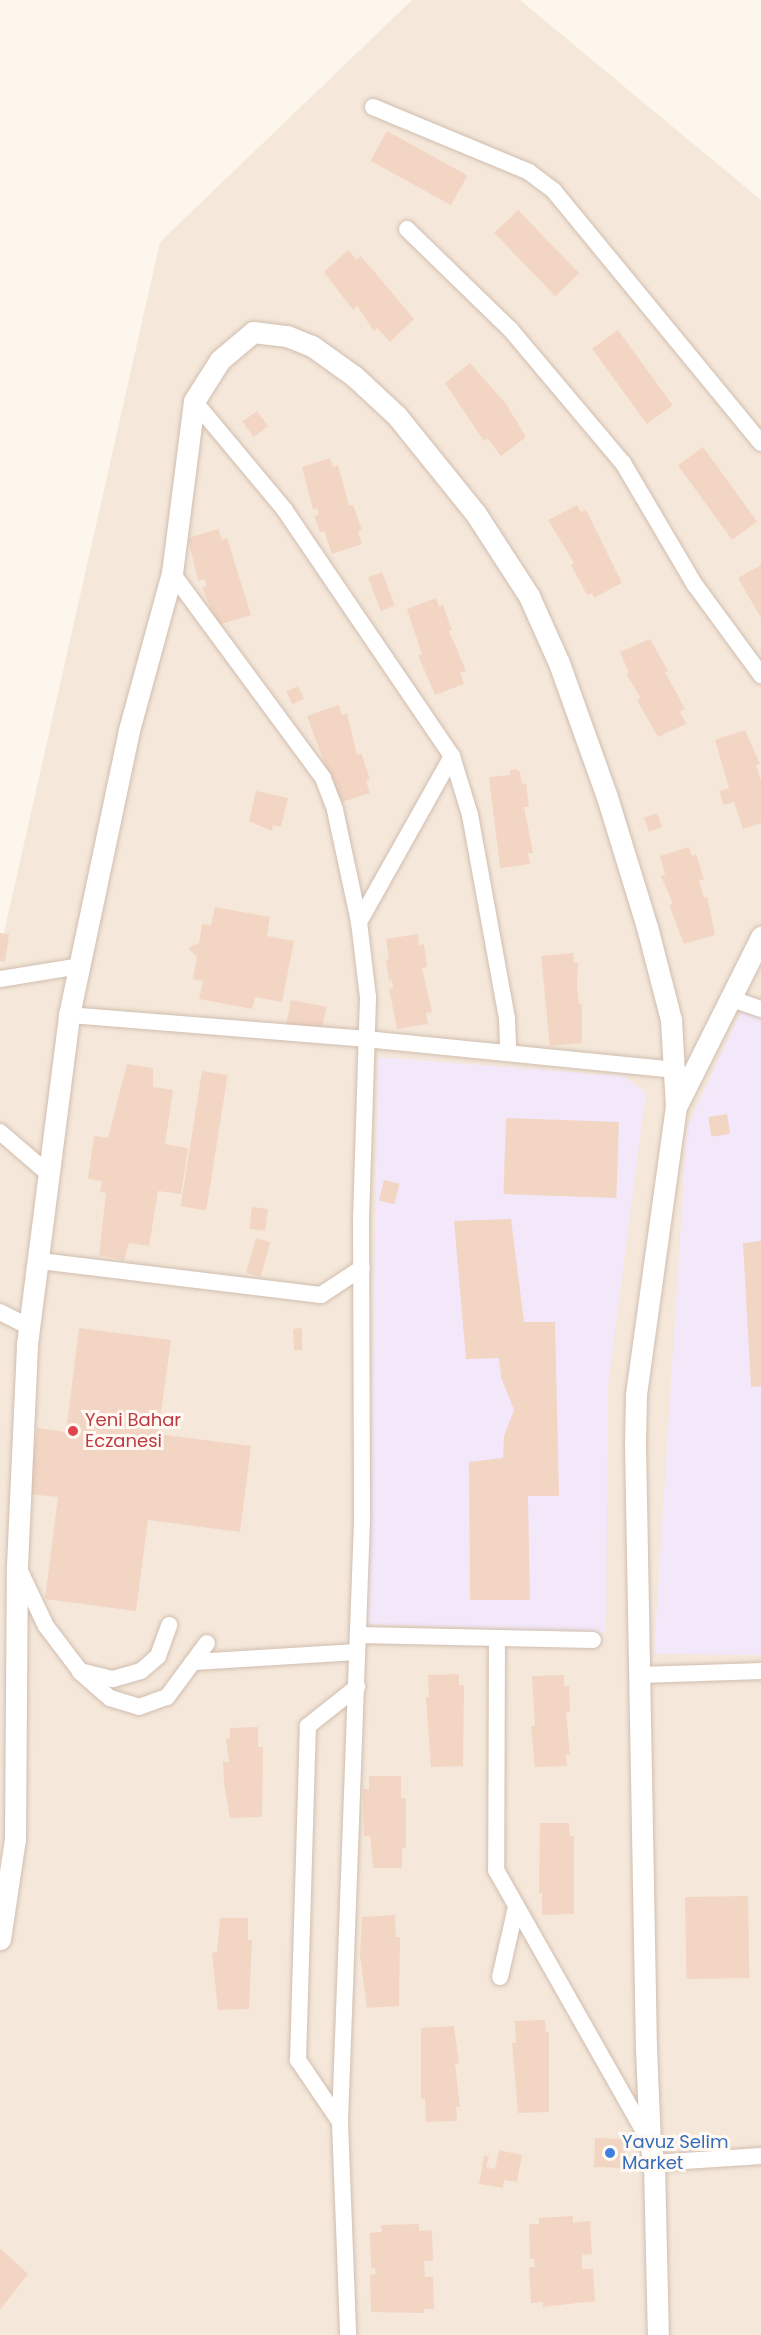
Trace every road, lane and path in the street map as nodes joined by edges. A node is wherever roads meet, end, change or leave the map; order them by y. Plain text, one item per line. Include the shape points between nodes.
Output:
1 (373, 107) dead end
2 (407, 229) dead end
3 (194, 401) junction
4 (761, 443) edge
5 (172, 573) junction
6 (761, 675) edge
7 (452, 756) junction
8 (359, 922) junction
9 (761, 937) edge
10 (79, 966) junction
11 (0, 979) edge
12 (732, 999) junction
13 (761, 1009) edge
14 (69, 1015) junction
15 (366, 1039) junction
16 (508, 1053) junction
17 (675, 1070) junction
18 (676, 1106) junction
19 (0, 1132) edge
20 (50, 1175) junction
21 (40, 1261) junction
22 (362, 1268) junction
23 (0, 1312) edge
24 (30, 1327) junction
25 (17, 1566) junction
26 (169, 1625) dead end
27 (497, 1638) junction
28 (593, 1640) dead end
29 (207, 1643) dead end
30 (358, 1644) junction
31 (194, 1662) junction
32 (80, 1671) junction
33 (761, 1671) edge
34 (641, 1675) junction
35 (357, 1687) junction
36 (516, 1907) junction
37 (0, 1939) edge
38 (500, 1977) dead end
39 (340, 2122) junction
40 (652, 2153) junction
41 (761, 2156) edge
42 (348, 2335) edge
43 (658, 2335) edge

1 - 4 street via 529,172 554,191
2 - 6 street via 510,329 623,464 695,585
3 - 5 street
3 - 7 street via 284,509
3 - 17 street via 220,360 253,332 287,336 312,346 354,376 388,408 476,514 529,596 560,663 647,927 671,1020
5 - 8 street via 323,778 335,810
5 - 10 street via 129,730
7 - 8 street
7 - 16 street via 470,815 507,1018
8 - 15 street via 368,997
9 - 12 street
10 - 11 street
10 - 14 street
12 - 13 street
12 - 18 street
14 - 15 street
14 - 20 street
15 - 16 street
15 - 22 street
16 - 17 street
17 - 18 street
18 - 34 street via 636,1395
19 - 20 street
20 - 21 street
21 - 22 street via 321,1295
21 - 24 street
22 - 30 street via 364,1430
23 - 24 street
24 - 25 street
25 - 32 street via 46,1626
25 - 37 street via 15,1839
26 - 32 street via 158,1656 141,1671 113,1679
27 - 28 street
27 - 30 street
27 - 36 street via 496,1870
29 - 31 street
30 - 31 street
30 - 35 street
31 - 32 street via 167,1696 139,1707 110,1698
33 - 34 street
34 - 40 street
35 - 39 street
35 - 39 street via 308,1726 298,2060
36 - 38 street
36 - 40 street
39 - 42 street
40 - 41 street
40 - 43 street

